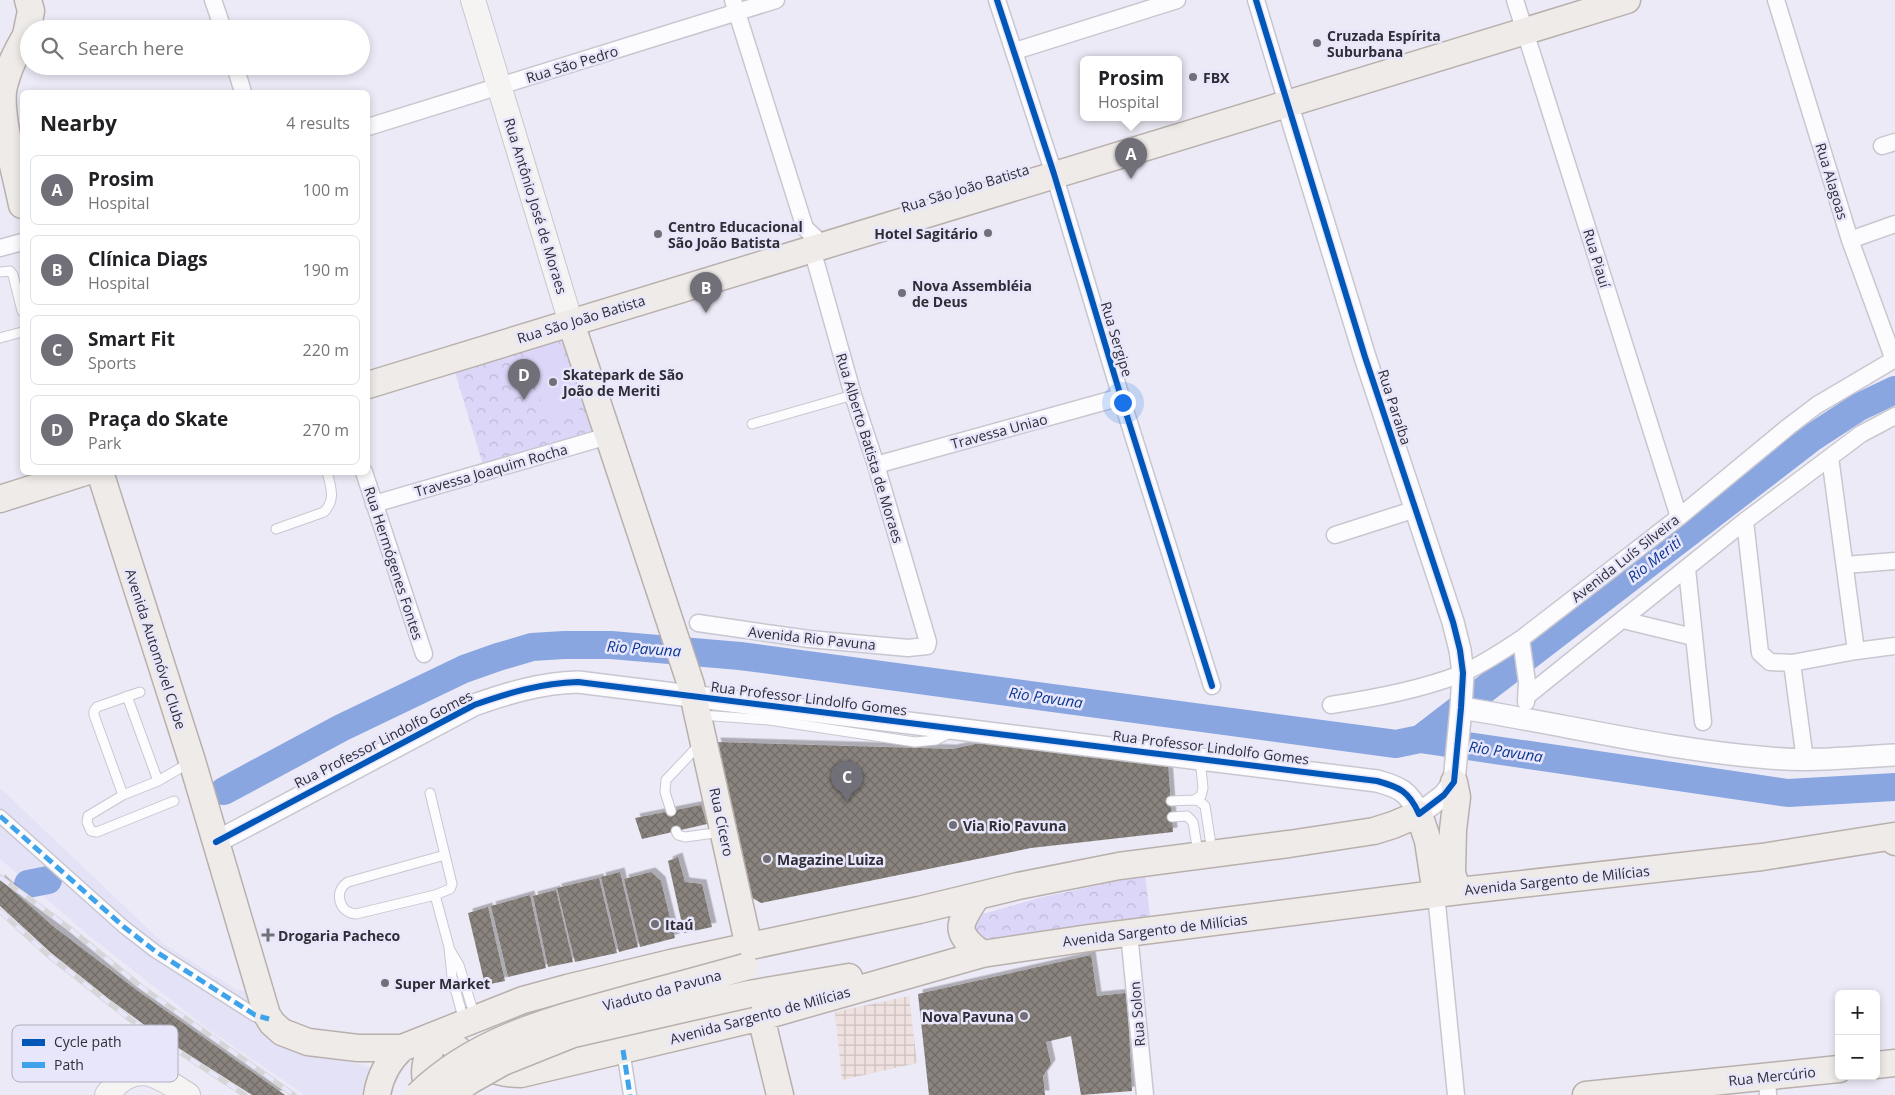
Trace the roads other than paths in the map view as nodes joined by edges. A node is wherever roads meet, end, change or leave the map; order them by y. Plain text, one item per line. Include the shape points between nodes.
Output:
1 (28, 0) edge
2 (46, 0) edge
3 (213, 0) edge
4 (473, 0) edge
5 (776, 0) edge
6 (998, 0) edge
7 (1177, 0) edge
8 (1256, 0) edge
9 (1515, 0) edge
10 (1776, 0) edge
11 (1618, 1) edge
12 (734, 6) edge
13 (30, 20) edge
14 (34, 20) edge
15 (220, 20) edge
16 (1526, 30) junction
17 (20, 47) edge
18 (1015, 51) junction
19 (238, 75) edge
20 (500, 86) junction
21 (243, 90) edge
22 (1287, 103) junction
23 (370, 126) edge
24 (1054, 174) junction
25 (20, 196) edge
26 (1895, 224) edge
27 (1850, 240) junction
28 (20, 243) edge
29 (809, 244) junction
30 (0, 248) edge
31 (0, 272) edge
32 (20, 304) edge
33 (571, 323) junction
34 (20, 333) edge
35 (0, 338) edge
36 (1895, 359) edge
37 (370, 384) edge
38 (853, 396) junction
39 (1121, 397) junction
40 (1895, 416) edge
41 (752, 424) dead end
42 (608, 436) junction
43 (1830, 457) junction
44 (876, 464) junction
45 (76, 475) edge
46 (101, 475) edge
47 (328, 475) edge
48 (365, 475) edge
49 (0, 499) edge
50 (374, 504) junction
51 (1416, 509) junction
52 (1679, 517) junction
53 (1745, 521) junction
54 (276, 529) dead end
55 (1335, 535) dead end
56 (1895, 561) edge
57 (1845, 565) junction
58 (1687, 568) junction
59 (1623, 620) junction
60 (698, 623) dead end
61 (1693, 637) junction
62 (1521, 643) junction
63 (927, 646) joint
64 (1895, 646) edge
65 (1856, 651) junction
66 (424, 654) dead end
67 (1792, 663) junction
68 (1462, 673) junction
69 (1212, 686) dead end
70 (1527, 689) junction
71 (140, 692) dead end
72 (127, 696) junction
73 (694, 698) junction
74 (1331, 705) dead end
75 (1465, 712) junction
76 (1520, 718) junction
77 (1702, 722) dead end
78 (704, 741) junction
79 (1895, 755) edge
80 (1200, 758) junction
81 (1805, 760) junction
82 (194, 765) junction
83 (158, 781) junction
84 (1454, 782) junction
85 (430, 793) dead end
86 (123, 796) junction
87 (1194, 800) junction
88 (174, 801) dead end
89 (1171, 802) dead end
90 (671, 811) dead end
91 (1419, 814) junction
92 (0, 816) edge
93 (1172, 817) dead end
94 (676, 831) dead end
95 (724, 832) junction
96 (214, 834) junction
97 (1895, 836) edge
98 (1895, 842) edge
99 (1205, 854) junction
100 (445, 855) junction
101 (1447, 892) junction
102 (436, 894) junction
103 (977, 896) junction
104 (1129, 933) junction
105 (982, 954) junction
106 (747, 957) junction
107 (938, 967) junction
108 (761, 1017) junction
109 (470, 1021) junction
110 (276, 1026) junction
111 (438, 1034) junction
112 (402, 1048) junction
113 (623, 1050) junction
114 (1895, 1063) edge
115 (1880, 1065) edge
116 (1835, 1070) edge
117 (118, 1082) edge
118 (167, 1082) edge
119 (1767, 1086) edge
120 (1615, 1094) edge
121 (107, 1095) edge
122 (188, 1095) edge
123 (377, 1095) edge
124 (418, 1095) edge
125 (432, 1095) edge
126 (449, 1095) edge
127 (630, 1095) edge
128 (780, 1095) edge
129 (1145, 1095) edge
130 (1456, 1095) edge
131 (1586, 1095) edge

1 - 13 main road
2 - 14 main road
3 - 15 street
4 - 20 main road, Rua Antônio José de Moraes
5 - 12 street, Rua São Pedro
6 - 18 street, Rua Sergipe
7 - 18 street
8 - 22 street, Rua Paraíba
9 - 16 street, Rua Piauí
10 - 27 street, Rua Alagoas
11 - 16 main road, Rua São João Batista
12 - 20 street, Rua São Pedro
12 - 29 street, Rua Alberto Batista de Moraes
16 - 22 main road, Rua São João Batista
16 - 52 street, Rua Piauí
17 - 25 main road via 2,92 2,116
18 - 24 street, Rua Sergipe
19 - 21 street
20 - 23 street, Rua São Pedro
20 - 33 main road, Rua Antônio José de Moraes
22 - 24 main road, Rua São João Batista
22 - 51 street, Rua Paraíba via 1365,357
24 - 29 main road, Rua São João Batista
24 - 39 street, Rua Sergipe
26 - 27 street
27 - 36 street, Rua Alagoas
28 - 30 street
29 - 33 main road, Rua São João Batista
29 - 38 street, Rua Alberto Batista de Moraes
31 - 32 lane via 10,271 13,275
33 - 37 main road, Rua São João Batista
33 - 42 main road, Rua Antônio José de Moraes
34 - 35 lane
36 - 52 street, Avenida Luís Silveira via 1816,406 1761,447
38 - 41 lane
38 - 44 street, Rua Alberto Batista de Moraes
39 - 44 street, Travessa Uniao
39 - 69 street, Rua Sergipe
40 - 43 street via 1861,434
42 - 50 street, Travessa Joaquim Rocha
42 - 73 main road, Rua Antônio José de Moraes
43 - 53 street
43 - 57 street
44 - 63 street, Rua Alberto Batista de Moraes via 928,637
45 - 49 main road
46 - 82 main road, Avenida Automóvel Clube
47 - 54 lane via 333,499 330,506 324,512
48 - 50 street, Rua Hermógenes Fontes
50 - 66 street, Rua Hermógenes Fontes
51 - 55 street
51 - 68 street, Rua Paraíba via 1453,622
52 - 62 street, Avenida Luís Silveira
53 - 58 street
53 - 67 street via 1760,653 1770,662
56 - 57 street
57 - 65 street
58 - 59 street
58 - 61 street
59 - 61 street
59 - 70 street
60 - 63 street, Avenida Rio Pavuna via 809,639 908,648
61 - 77 street
62 - 68 street, Avenida Luís Silveira
62 - 70 street
64 - 65 street
65 - 67 street
67 - 81 street
68 - 74 street, Avenida Luís Silveira via 1384,697
68 - 75 street, Rua Paraíba
70 - 76 street
71 - 72 lane
72 - 83 lane
72 - 86 lane via 94,711
73 - 78 main road, Rua Cícero
73 - 80 street, Rua Professor Lindolfo Gomes
73 - 96 street, Rua Professor Lindolfo Gomes via 578,682 538,686 497,697 455,714
75 - 76 street
75 - 84 street, Rua Paraíba
76 - 81 street via 1704,750
78 - 90 lane via 666,780 665,792
78 - 95 main road, Rua Cícero
79 - 81 street
80 - 87 lane via 1203,792
80 - 91 street, Rua Professor Lindolfo Gomes via 1376,780 1403,790
82 - 83 lane
82 - 96 main road, Avenida Automóvel Clube
83 - 86 lane
84 - 91 street via 1444,795
84 - 101 main road via 1453,877
85 - 100 lane
86 - 88 lane via 88,816 91,831 97,832
87 - 89 lane
87 - 99 lane via 1203,803 1207,810
91 - 99 main road via 1374,831
91 - 101 main road, Rua Professor Lindolfo Gomes
92 - 110 street via 155,951
93 - 99 lane via 1187,816 1193,822
94 - 95 lane via 685,837
95 - 106 main road, Rua Cícero
96 - 110 main road, Avenida Automóvel Clube via 264,1008
97 - 98 main road
97 - 101 main road, Avenida Sargento de Milícias via 1762,857
99 - 103 main road via 1119,866
100 - 102 lane via 452,884 450,889
100 - 102 lane via 348,882 339,893 348,914
101 - 104 main road, Avenida Sargento de Milícias
101 - 130 street
102 - 109 lane via 449,947 459,965
103 - 105 main road via 963,917 961,928 969,943
103 - 106 main road, Viaduto da Pavuna via 919,910 850,935
104 - 105 main road, Avenida Sargento de Milícias
104 - 129 street, Rua Solon
105 - 107 main road, Avenida Sargento de Milícias
106 - 109 main road via 567,988 523,1000
106 - 124 main road, Viaduto da Pavuna, bridge via 530,1027 466,1058
107 - 108 main road, Avenida Sargento de Milícias
107 - 126 main road, Viaduto da Pavuna, bridge via 748,994 573,1034 503,1062
108 - 113 main road, Avenida Sargento de Milícias
108 - 128 main road
109 - 111 main road
110 - 112 main road via 308,1042 358,1048
111 - 112 main road
111 - 113 main road, Avenida Sargento de Milícias via 477,1063 514,1074
111 - 125 main road via 424,1072
112 - 123 main road via 384,1071
113 - 127 street
114 - 115 main road
116 - 119 main road, Rua Mercúrio
117 - 121 main road
118 - 122 main road
119 - 120 main road, Rua Mercúrio
120 - 131 main road, Rua Mercúrio

